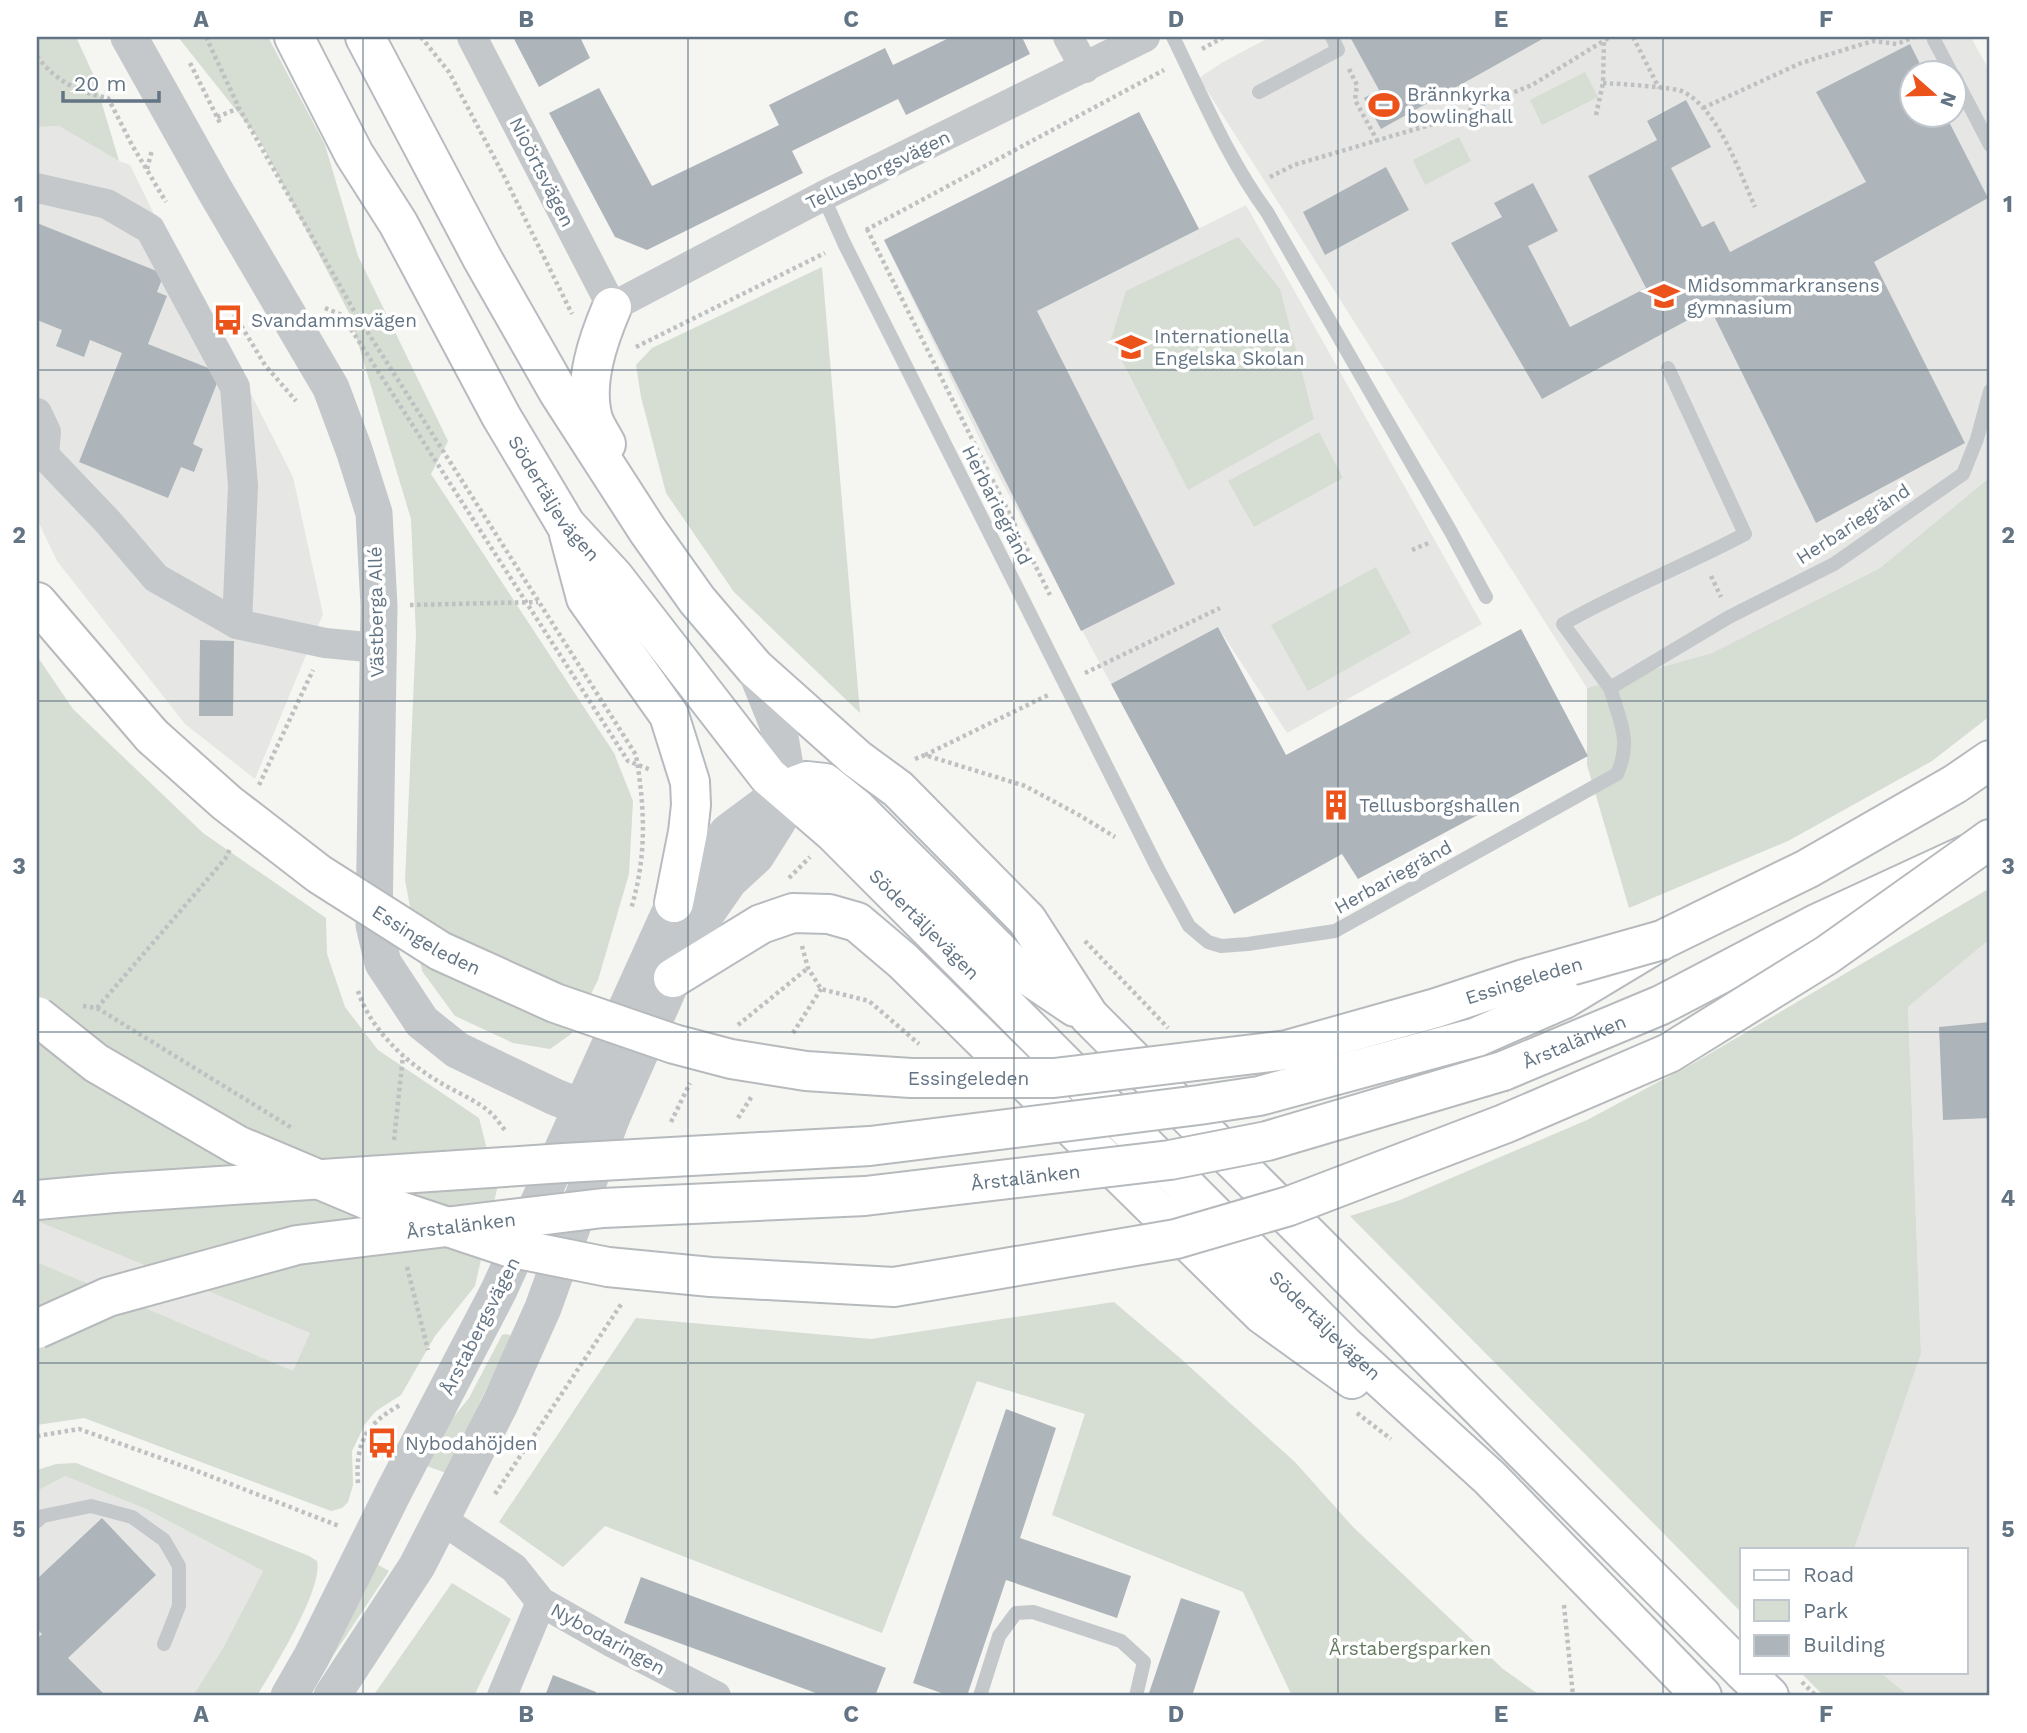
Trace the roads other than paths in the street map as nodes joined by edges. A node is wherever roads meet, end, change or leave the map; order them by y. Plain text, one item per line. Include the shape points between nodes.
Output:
1 (129, 37) edge
2 (294, 37) edge
3 (365, 37) edge
4 (472, 37) edge
5 (1068, 37) edge
6 (1145, 37) edge
7 (1173, 37) edge
8 (1934, 40) dead end
9 (1335, 43) edge
10 (1945, 60) edge
11 (1085, 68) junction
12 (1259, 92) dead end
13 (1968, 103) edge
14 (1990, 145) edge
15 (37, 188) edge
16 (823, 196) junction
17 (612, 307) junction
18 (1668, 368) dead end
19 (1990, 391) edge
20 (41, 423) edge
21 (566, 525) junction
22 (648, 531) junction
23 (1486, 597) dead end
24 (37, 602) edge
25 (237, 624) junction
26 (378, 648) junction
27 (755, 668) junction
28 (1610, 688) junction
29 (1990, 761) edge
30 (786, 789) junction
31 (1981, 846) edge
32 (674, 903) junction
33 (1662, 940) junction
34 (673, 978) junction
35 (37, 1016) edge
36 (1089, 1016) junction
37 (597, 1114) junction
38 (37, 1200) edge
39 (37, 1329) edge
40 (1490, 1478) junction
41 (376, 1489) junction
42 (37, 1521) edge
43 (455, 1528) junction
44 (541, 1602) junction
45 (164, 1644) dead end
46 (1740, 1668) edge
47 (1746, 1674) edge
48 (289, 1696) edge
49 (332, 1696) edge
50 (502, 1696) edge
51 (716, 1696) edge
52 (980, 1696) edge
53 (1136, 1696) edge
54 (1702, 1696) edge
55 (1769, 1696) edge

1 - 26 street, Västberga Allé via 331,388 374,513
2 - 21 main road, Södertäljevägen via 501,416
3 - 22 main road via 552,382
4 - 17 street, Nioörtsvägen
5 - 11 street
6 - 11 street, Tellusborgsvägen
7 - 23 lane via 1249,188 1267,212
8 - 10 lane
9 - 12 lane
11 - 16 street, Tellusborgsvägen
13 - 14 lane
15 - 25 street via 107,204 150,229 235,387 243,486
16 - 17 street, Tellusborgsvägen
16 - 28 lane, Herbariegränd via 1158,869 1189,926 1208,943 1248,944 1335,931 1617,774 1626,742
17 - 22 main road via 596,344 593,419
18 - 28 lane via 1745,534 1563,624
19 - 28 lane, Herbariegränd via 1963,474 1834,564 1729,617
20 - 25 street via 44,455 156,578
21 - 30 main road, Södertäljevägen via 614,577 768,776
21 - 32 main road via 586,598 668,715 690,782 688,832
22 - 27 main road via 697,600
24 - 33 main road, Essingeleden, bridge via 152,736 227,803 319,874 440,951 555,1003 731,1059 806,1071 911,1079 1054,1078 1287,1050
25 - 26 street via 326,643
26 - 37 street, Västberga Allé via 374,925 383,963 422,1022 457,1049
27 - 30 street, Årstabergsvägen via 778,725
27 - 36 main road via 857,759 898,789 1027,920
29 - 33 main road, Essingeleden via 1807,869
30 - 32 street, Årstabergsvägen via 728,832
30 - 34 street, Årstabergsvägen via 778,821 757,856 729,881 704,917
30 - 36 main road via 807,781 825,783 856,808 1014,966
30 - 40 main road, Södertäljevägen via 1344,1345
31 - 35 main road, bridge via 1827,955 1670,1052 1504,1124 1289,1206 1176,1238 894,1287 608,1267 508,1247 370,1201 237,1145 96,1063
31 - 39 main road, Årstalänken, bridge via 1816,924 1661,1005 1503,1071 1267,1141 1170,1160 865,1196 603,1208 297,1245 108,1297
32 - 37 street, Årstabergsvägen
33 - 38 main road, bridge via 1564,999 1477,1037 1259,1096 870,1146
34 - 37 street, Årstabergsvägen
34 - 40 main road via 761,924 793,913 829,914 857,922 903,961 1262,1314
36 - 46 main road
37 - 41 street, Årstabergsvägen via 499,1290
37 - 43 street, Årstabergsvägen via 543,1308 500,1404
40 - 54 main road, Södertäljevägen
41 - 43 street
41 - 48 street, Årstabergsvägen via 312,1656
42 - 45 lane via 92,1506 132,1517 163,1540 179,1566 179,1606
43 - 44 street, Nybodaringen via 514,1568
43 - 49 street, Årstabergsvägen via 417,1566
44 - 50 street
44 - 51 street, Nybodaringen
47 - 55 main road
52 - 53 lane via 999,1636 1016,1613 1033,1612 1121,1642 1144,1662

